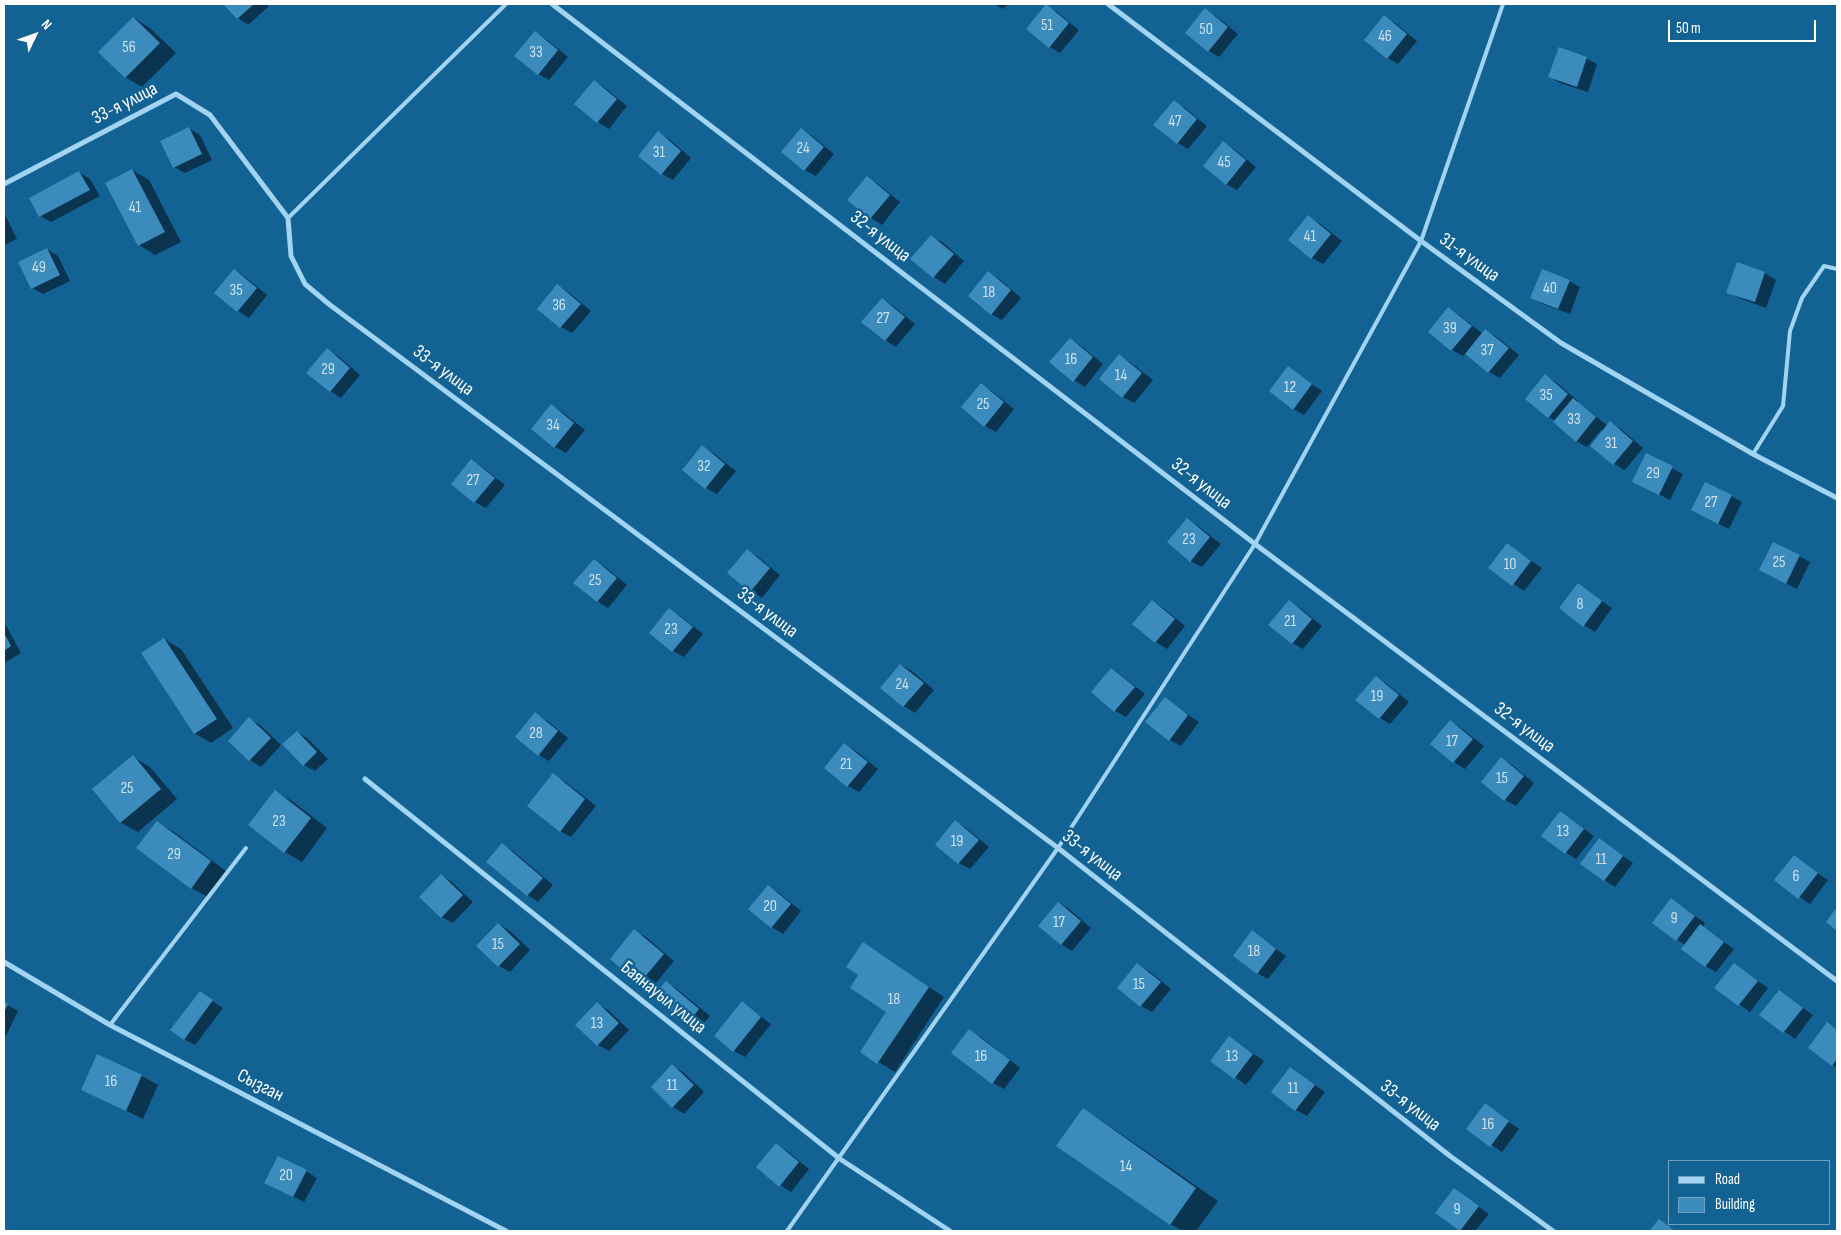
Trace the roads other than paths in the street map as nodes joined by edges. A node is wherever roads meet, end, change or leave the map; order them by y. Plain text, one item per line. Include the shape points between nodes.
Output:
1 (506, 4) edge
2 (552, 4) edge
3 (1108, 4) edge
4 (1503, 4) edge
5 (4, 184) edge
6 (288, 218) junction
7 (1421, 242) junction
8 (1837, 269) edge
9 (1752, 454) junction
10 (1837, 498) edge
11 (1256, 544) junction
12 (365, 779) dead end
13 (246, 848) dead end
14 (1058, 848) junction
15 (4, 962) edge
16 (1837, 981) edge
17 (110, 1025) junction
18 (840, 1159) junction
19 (506, 1231) edge
20 (787, 1231) edge
21 (950, 1231) edge
22 (1553, 1231) edge

1 - 6 lane
2 - 11 street, 32-я улица
3 - 7 street, 31-я улица
4 - 7 lane
5 - 6 street, 33-я улица via 176,94 210,114
6 - 14 street, 33-я улица via 291,256 305,284 330,305
7 - 9 street, 31-я улица via 1561,344
7 - 11 lane
8 - 9 lane via 1824,266 1802,298 1790,331 1783,406
9 - 10 street, 31-я улица
11 - 14 lane
11 - 16 street, 32-я улица
12 - 18 street, Баянауыл улица
13 - 17 lane
14 - 18 lane
14 - 22 street, 33-я улица via 1450,1156
15 - 17 street, Сызган
17 - 19 street, Сызган
18 - 20 lane
18 - 21 street, Баянауыл улица

